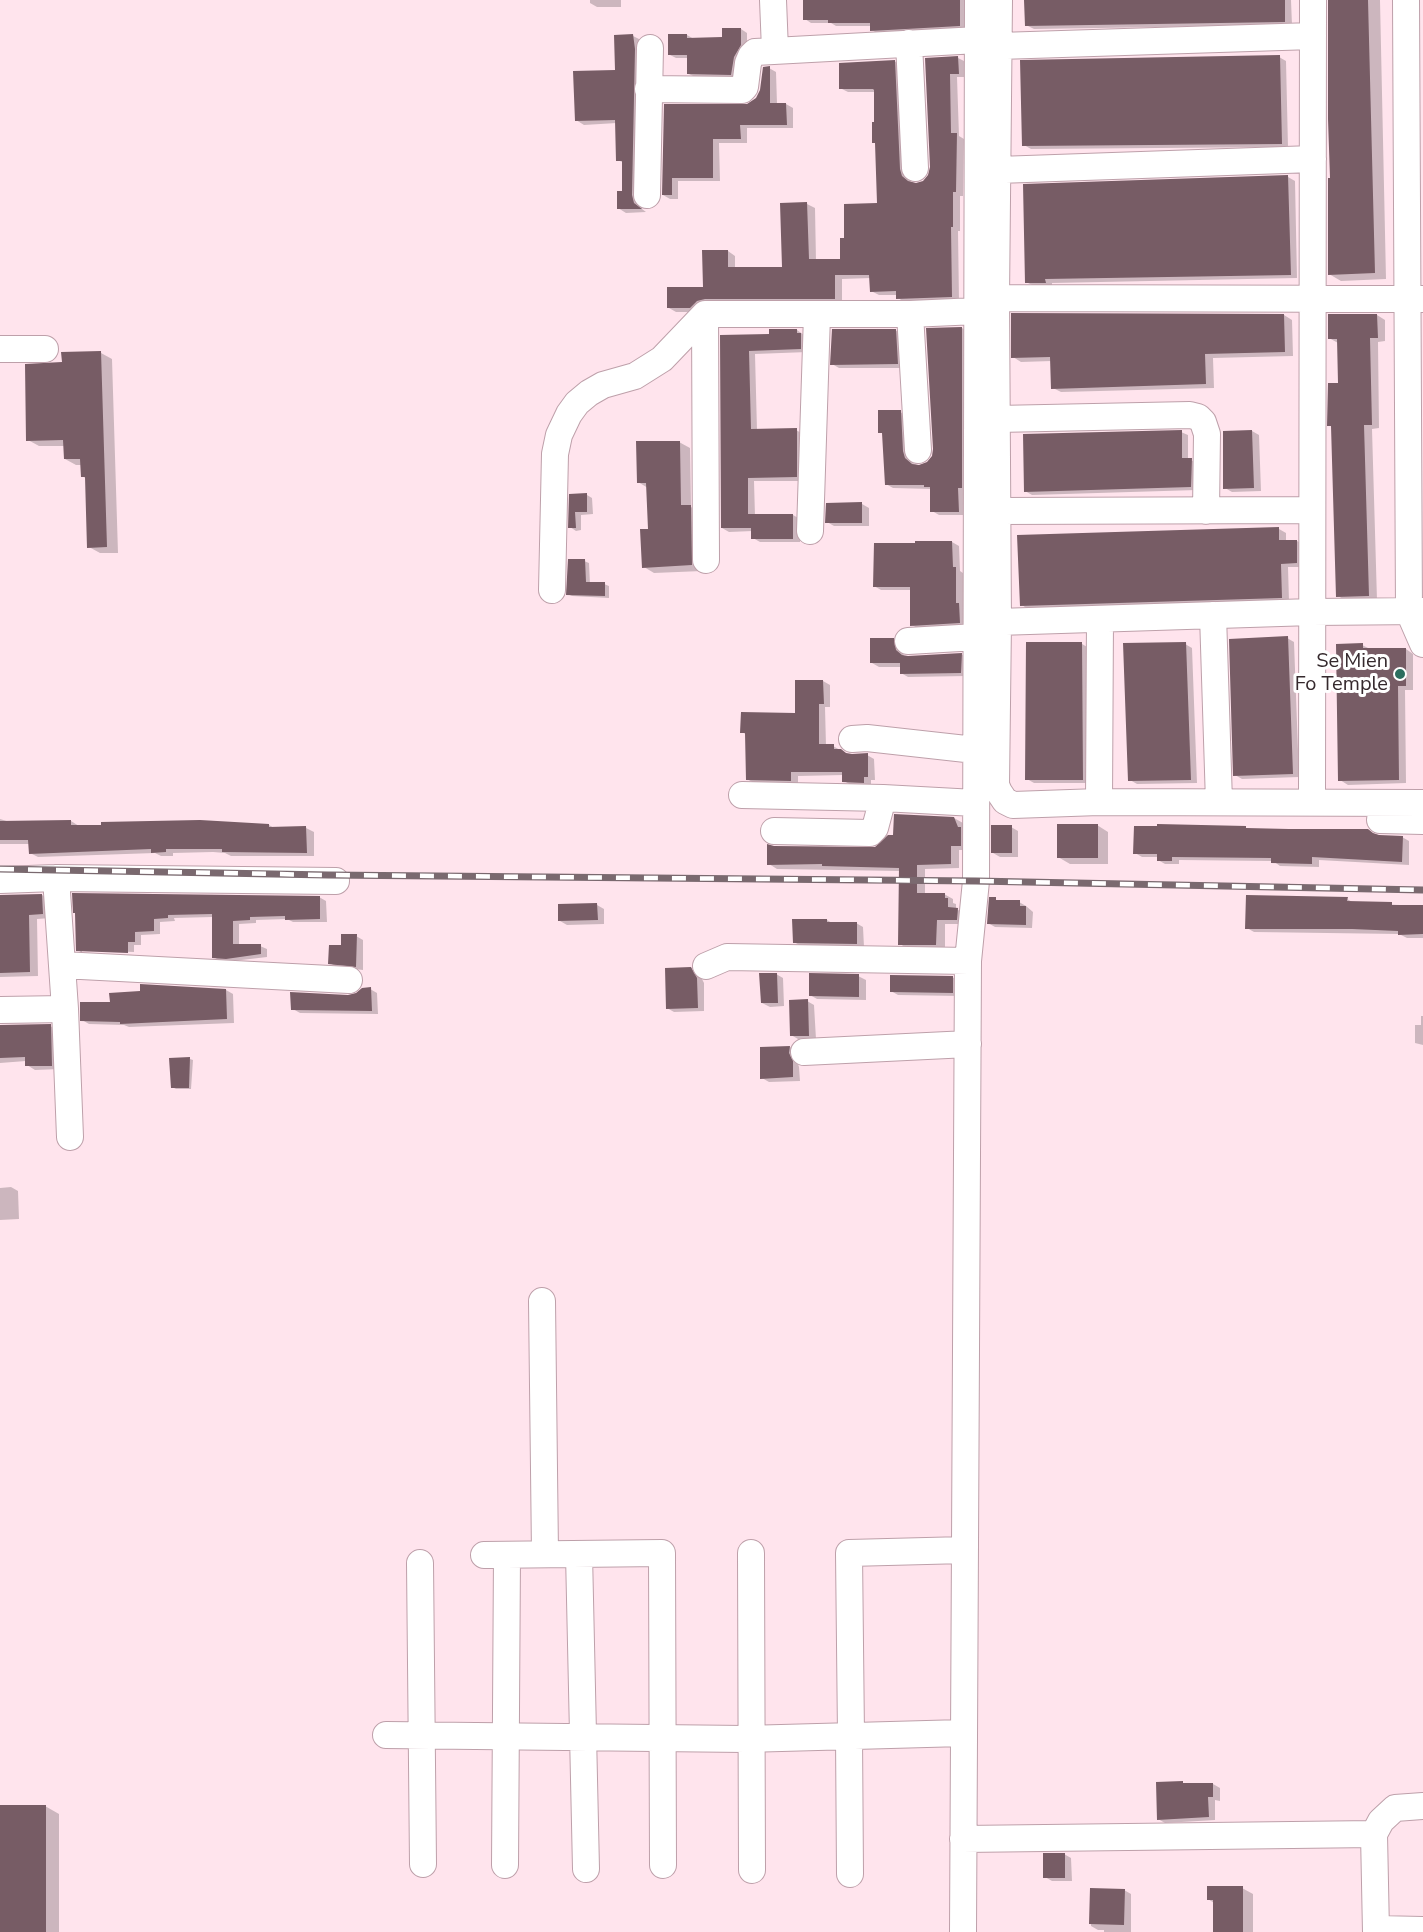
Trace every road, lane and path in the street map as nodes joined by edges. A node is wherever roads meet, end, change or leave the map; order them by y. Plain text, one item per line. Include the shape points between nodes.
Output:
1 (774, 0) edge
2 (978, 0) edge
3 (999, 0) edge
4 (1313, 0) edge
5 (1406, 0) edge
6 (1313, 36) junction
7 (988, 43) junction
8 (909, 44) junction
9 (650, 48) dead end
10 (775, 51) junction
11 (648, 89) junction
12 (1313, 159) junction
13 (915, 168) dead end
14 (998, 170) junction
15 (647, 195) dead end
16 (1416, 299) edge
17 (1312, 300) junction
18 (986, 305) junction
19 (705, 314) junction
20 (910, 314) junction
21 (817, 315) junction
22 (0, 349) edge
23 (45, 349) dead end
24 (997, 419) junction
25 (918, 450) dead end
26 (1312, 510) junction
27 (1206, 511) junction
28 (997, 512) junction
29 (810, 531) dead end
30 (706, 560) dead end
31 (552, 590) dead end
32 (1312, 612) junction
33 (1416, 612) edge
34 (1213, 615) junction
35 (1100, 619) junction
36 (988, 630) junction
37 (908, 641) dead end
38 (1423, 644) edge
39 (852, 739) dead end
40 (975, 750) junction
41 (742, 795) dead end
42 (883, 798) junction
43 (1099, 802) junction
44 (1219, 802) junction
45 (1311, 802) junction
46 (1423, 803) edge
47 (975, 810) junction
48 (1423, 821) edge
49 (774, 831) dead end
50 (56, 878) junction
51 (0, 880) edge
52 (336, 881) dead end
53 (968, 961) junction
54 (62, 965) junction
55 (706, 966) dead end
56 (349, 980) dead end
57 (65, 1009) junction
58 (0, 1010) edge
59 (968, 1044) junction
60 (804, 1052) dead end
61 (70, 1137) dead end
62 (542, 1301) dead end
63 (965, 1550) junction
64 (751, 1553) dead end
65 (545, 1554) junction
66 (579, 1554) junction
67 (420, 1563) dead end
68 (963, 1732) junction
69 (386, 1735) dead end
70 (423, 1735) junction
71 (506, 1736) junction
72 (850, 1736) junction
73 (583, 1737) junction
74 (663, 1738) junction
75 (751, 1739) junction
76 (1423, 1806) edge
77 (1374, 1834) junction
78 (963, 1839) junction
79 (423, 1864) dead end
80 (505, 1865) dead end
81 (663, 1865) dead end
82 (586, 1869) dead end
83 (752, 1870) dead end
84 (850, 1874) dead end
85 (1423, 1930) edge
86 (1376, 1931) edge
87 (963, 1932) edge

1 - 10 street
2 - 7 street
3 - 7 street
4 - 6 street
5 - 16 street
6 - 7 street
6 - 12 street
7 - 8 street
7 - 14 street
7 - 18 street
8 - 10 street
8 - 13 street
9 - 11 street
10 - 11 street via 752,54 742,90
11 - 15 street
12 - 14 street
12 - 17 street
14 - 18 street
16 - 17 street
16 - 33 street
17 - 18 street
17 - 26 street
18 - 20 street
18 - 24 street
18 - 36 street
19 - 21 street
19 - 30 street
19 - 31 street via 662,359 640,373 603,385 577,403 569,414 555,454
20 - 21 street
20 - 25 street
21 - 29 street
22 - 23 street
24 - 27 street via 1198,417 1207,434
24 - 28 street
26 - 27 street
26 - 32 street
27 - 28 street
28 - 36 street
32 - 33 street
32 - 34 street
32 - 45 street
33 - 38 street
34 - 35 street
34 - 44 street
35 - 36 street
35 - 43 street
36 - 37 street
36 - 40 street
36 - 43 street via 999,792 1013,805
39 - 40 street
40 - 47 street
41 - 42 street
42 - 47 street
42 - 49 street via 870,833
43 - 44 street
44 - 45 street
45 - 46 street
47 - 48 street
47 - 53 street via 976,881
50 - 51 street
50 - 52 street
50 - 54 street
53 - 55 street via 727,957
53 - 59 street
54 - 56 street
54 - 57 street
57 - 58 street
57 - 61 street
59 - 60 street
59 - 63 street
62 - 65 street
63 - 68 street
63 - 72 street via 849,1553
64 - 75 street
65 - 66 street
65 - 71 street via 495,1555
66 - 73 street
66 - 74 street via 662,1553
67 - 70 street
68 - 72 street
68 - 78 street
69 - 70 street
70 - 71 street
70 - 79 street
71 - 73 street
71 - 80 street
72 - 75 street
72 - 84 street
73 - 74 street
73 - 82 street
74 - 75 street
74 - 81 street
75 - 83 street
76 - 77 street via 1395,1808
77 - 78 street
77 - 86 street
78 - 87 street
85 - 86 street

